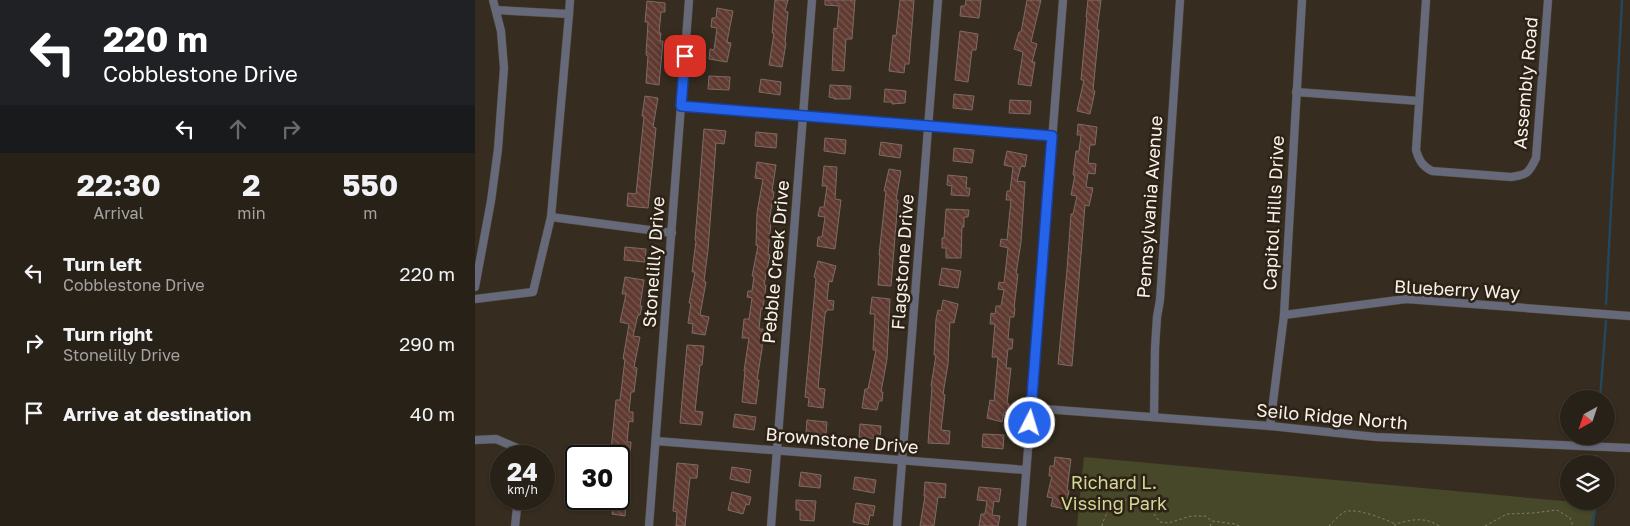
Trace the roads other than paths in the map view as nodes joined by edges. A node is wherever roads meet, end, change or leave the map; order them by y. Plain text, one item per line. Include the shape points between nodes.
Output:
1 (493, 0) edge
2 (570, 0) edge
3 (689, 0) edge
4 (812, 0) edge
5 (938, 0) edge
6 (1063, 0) edge
7 (1180, 0) edge
8 (1302, 0) edge
9 (1425, 0) edge
10 (1548, 0) edge
11 (496, 10) junction
12 (569, 14) junction
13 (1296, 92) junction
14 (1419, 100) junction
15 (681, 106) junction
16 (803, 116) junction
17 (928, 126) junction
18 (1052, 136) junction
19 (551, 218) junction
20 (671, 233) junction
21 (475, 287) edge
22 (475, 299) edge
23 (1284, 314) junction
24 (1630, 316) edge
25 (1031, 408) junction
26 (1154, 416) junction
27 (1270, 426) junction
28 (475, 440) edge
29 (656, 441) junction
30 (510, 445) edge
31 (1630, 448) edge
32 (777, 450) junction
33 (902, 460) junction
34 (1026, 470) junction
35 (517, 510) edge
36 (515, 526) edge
37 (649, 526) edge
38 (771, 526) edge
39 (897, 526) edge
40 (1022, 526) edge

1 - 11 street
2 - 12 street
3 - 15 street, Stonelilly Drive
4 - 16 street, Pebble Creek Drive
5 - 17 street, Flagstone Drive
6 - 18 street
7 - 26 street, Pennsylvania Avenue via 1156,325
8 - 13 street, Capitol Hills Drive
9 - 14 street
10 - 14 street, Assembly Road via 1536,158 1523,176 1426,169 1416,150
11 - 12 street
11 - 21 street via 504,68 491,201
12 - 19 street
13 - 14 street
13 - 23 street, Capitol Hills Drive
15 - 16 street
15 - 20 street, Stonelilly Drive
16 - 17 street
16 - 32 street, Pebble Creek Drive
17 - 18 street
17 - 33 street, Flagstone Drive
18 - 25 street
19 - 20 street
19 - 22 street via 533,292
20 - 29 street, Stonelilly Drive
23 - 24 street, Blueberry Way via 1406,299
23 - 27 street, Capitol Hills Drive
25 - 26 street, Seilo Ridge North
25 - 34 street
26 - 27 street, Seilo Ridge North
27 - 31 street, Seilo Ridge North via 1376,437
28 - 30 street via 496,439
29 - 32 street, Brownstone Drive
29 - 37 street, Stonelilly Drive
32 - 33 street, Brownstone Drive
32 - 38 street, Pebble Creek Drive
33 - 34 street, Brownstone Drive
33 - 39 street, Flagstone Drive
34 - 40 street
35 - 36 street

